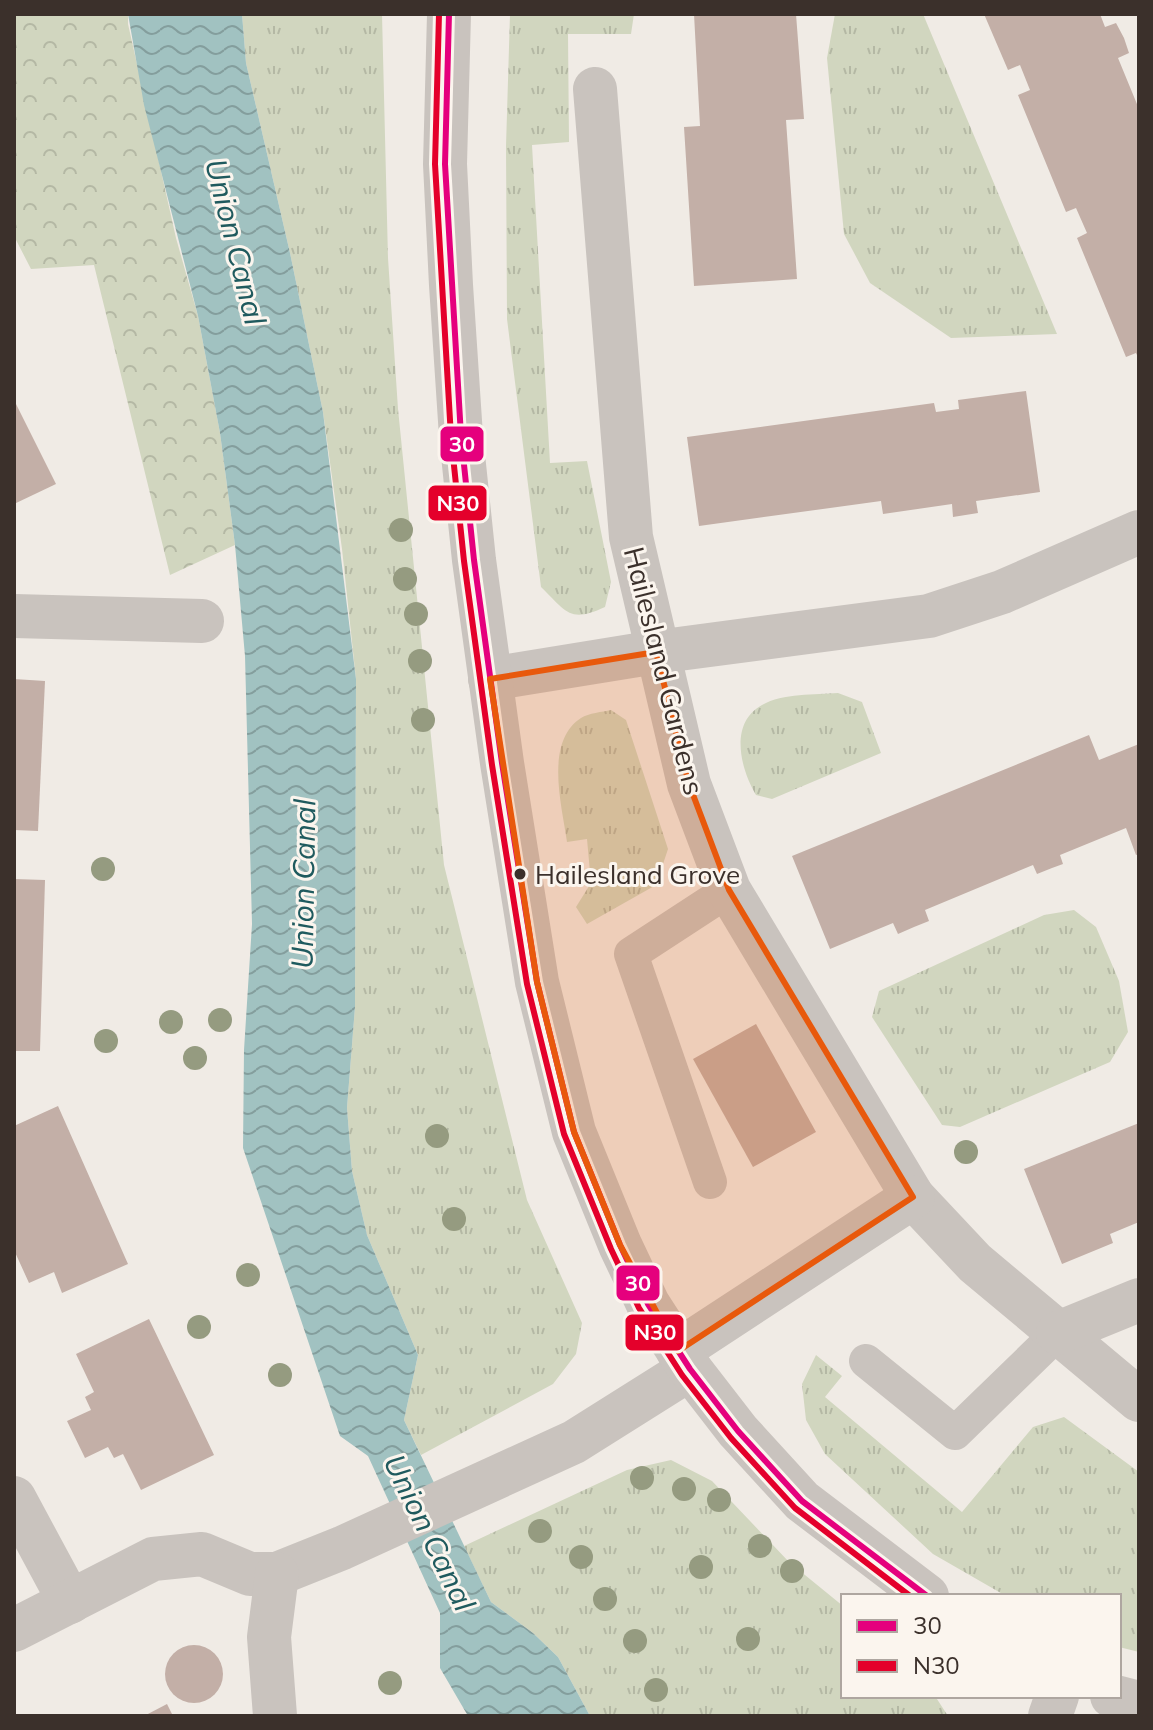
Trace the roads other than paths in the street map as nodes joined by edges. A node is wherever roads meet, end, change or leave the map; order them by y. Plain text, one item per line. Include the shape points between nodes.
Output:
1 (449, 14) edge
2 (595, 89) dead end
3 (1139, 532) edge
4 (14, 616) edge
5 (202, 621) dead end
6 (656, 652) junction
7 (490, 679) junction
8 (729, 890) junction
9 (710, 1182) dead end
10 (913, 1197) junction
11 (1139, 1300) edge
12 (1058, 1333) junction
13 (684, 1360) junction
14 (866, 1361) dead end
15 (1139, 1400) edge
16 (14, 1498) edge
17 (277, 1574) junction
18 (924, 1594) edge
19 (70, 1602) junction
20 (14, 1630) edge
21 (275, 1716) edge

1 - 7 street via 445,164 451,285 461,436
2 - 6 street, Hailesland Gardens via 631,537
3 - 6 street via 1002,592 929,616
4 - 5 street
6 - 7 street
6 - 8 street, Hailesland Gardens via 689,784
7 - 13 street via 537,982 574,1132 648,1304
8 - 9 lane via 631,954
8 - 10 street, Hailesland Gardens
10 - 12 street, Hailesland Gardens via 975,1263
10 - 13 street
11 - 12 street
12 - 14 lane via 955,1433
12 - 15 street, Hailesland Gardens
13 - 17 street via 574,1442
13 - 18 street via 738,1431 802,1501
16 - 19 street
17 - 19 street via 250,1574 202,1554 153,1559
17 - 21 street via 269,1637
19 - 20 street

